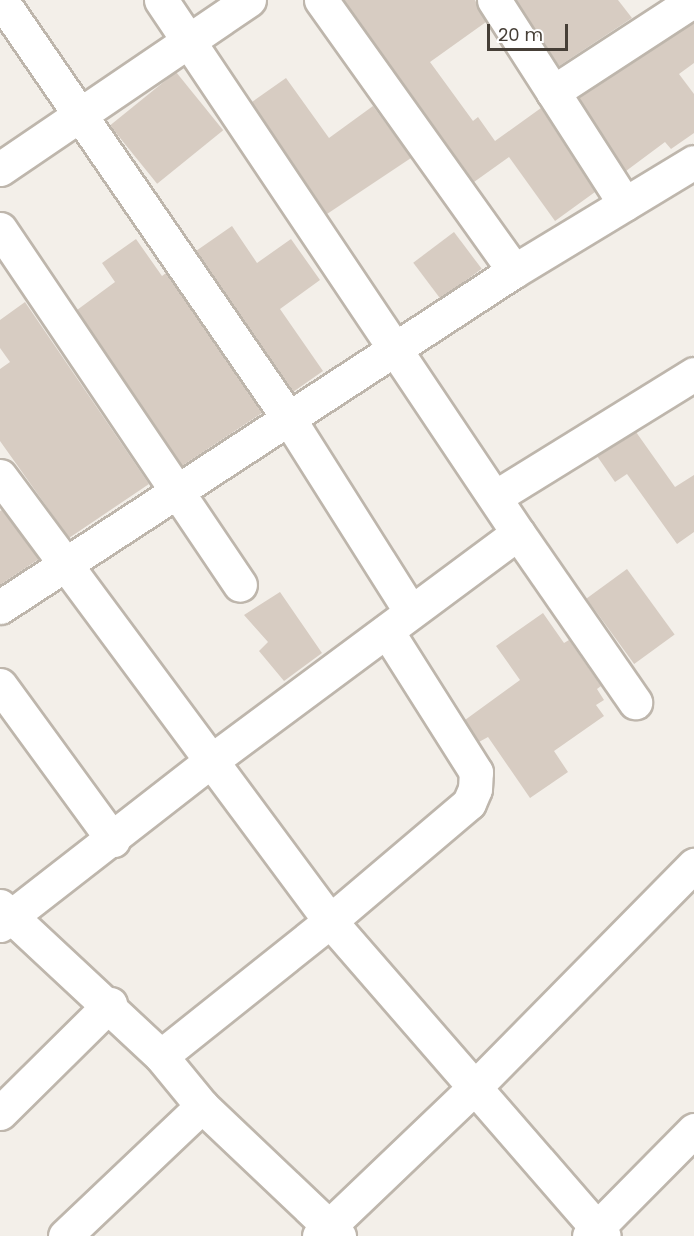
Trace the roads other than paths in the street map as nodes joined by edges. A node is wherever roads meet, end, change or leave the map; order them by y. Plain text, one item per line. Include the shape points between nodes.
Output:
1 (1, 0) edge
2 (161, 0) edge
3 (249, 0) edge
4 (321, 0) edge
5 (494, 0) edge
6 (694, 0) edge
7 (189, 44) junction
8 (553, 92) junction
9 (81, 116) junction
10 (694, 162) edge
11 (0, 169) edge
12 (625, 204) junction
13 (0, 229) edge
14 (514, 271) junction
15 (398, 350) junction
16 (694, 374) edge
17 (289, 419) junction
18 (0, 476) edge
19 (175, 492) junction
20 (495, 497) junction
21 (518, 533) junction
22 (63, 564) junction
23 (240, 585) dead end
24 (0, 607) edge
25 (399, 621) junction
26 (0, 684) edge
27 (634, 702) dead end
28 (211, 762) junction
29 (113, 840) junction
30 (694, 865) edge
31 (4, 916) edge
32 (330, 921) junction
33 (110, 1004) junction
34 (161, 1056) junction
35 (475, 1087) junction
36 (202, 1106) junction
37 (0, 1113) edge
38 (694, 1130) edge
39 (329, 1232) edge
40 (597, 1234) edge
41 (65, 1236) edge

1 - 9 street
2 - 7 street
3 - 7 street
4 - 14 street
5 - 8 street
6 - 8 street
7 - 9 street
7 - 15 street
8 - 12 street
9 - 11 street
9 - 17 street
10 - 12 street
12 - 14 street
13 - 19 street
14 - 15 street
15 - 17 street
15 - 20 street
16 - 20 street
17 - 19 street
17 - 25 street
18 - 22 street
19 - 22 street
19 - 23 street
20 - 21 street
21 - 25 street
21 - 27 street
22 - 24 street
22 - 28 street
25 - 28 street
25 - 32 street via 476,772 476,789 469,804
26 - 29 street
28 - 29 street
28 - 32 street
29 - 31 street
30 - 35 street
31 - 33 street
32 - 34 street
32 - 35 street
33 - 34 street
33 - 37 street
34 - 36 street
35 - 39 street
35 - 40 street
36 - 39 street
36 - 41 street
38 - 40 street

